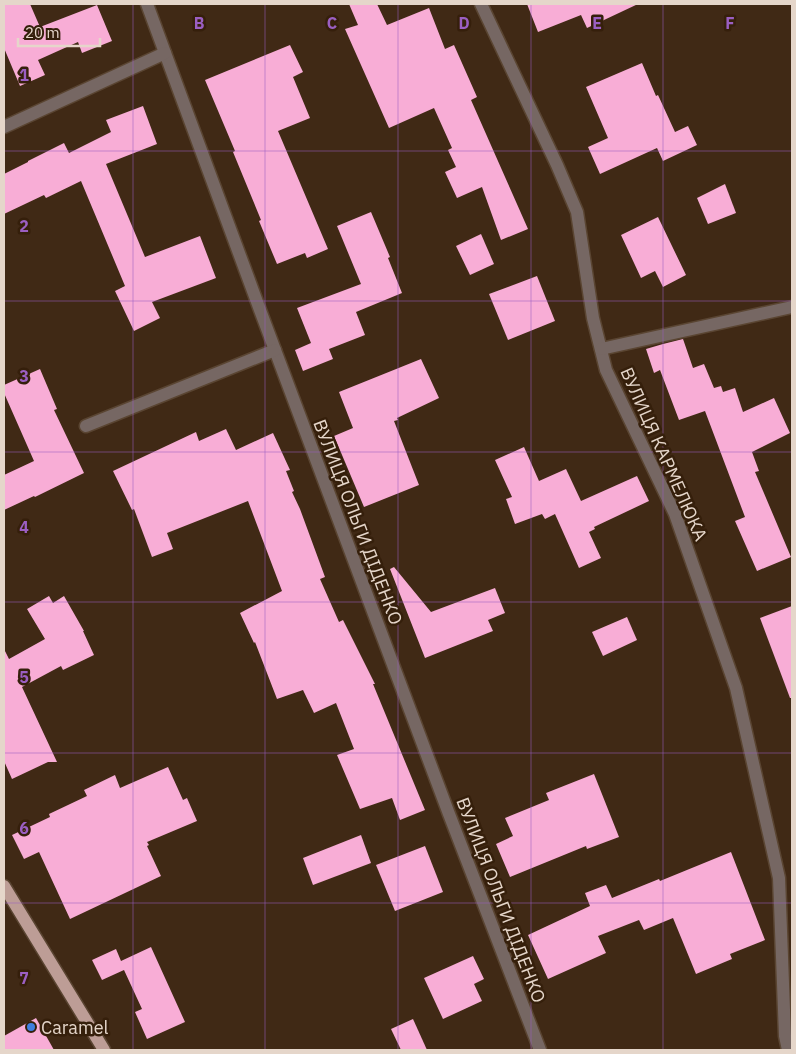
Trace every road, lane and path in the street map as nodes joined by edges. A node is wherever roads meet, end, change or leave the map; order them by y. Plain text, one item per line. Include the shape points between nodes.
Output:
1 (147, 4) edge
2 (481, 4) edge
3 (165, 53) junction
4 (4, 127) edge
5 (792, 307) edge
6 (601, 349) junction
7 (275, 350) junction
8 (86, 426) dead end
9 (4, 886) edge
10 (104, 1050) edge
11 (540, 1050) edge
12 (788, 1050) edge

1 - 3 street, ВУЛИЦЯ ОЛЬГИ ДІДЕНКО
2 - 6 street, ВУЛИЦЯ КАРМЕЛЮКА via 577,212 593,318
3 - 4 street
3 - 7 street, ВУЛИЦЯ ОЛЬГИ ДІДЕНКО
5 - 6 street
6 - 12 street, ВУЛИЦЯ КАРМЕЛЮКА via 606,370 675,514 736,688 779,878
7 - 8 street
7 - 11 street, ВУЛИЦЯ ОЛЬГИ ДІДЕНКО
9 - 10 main road

